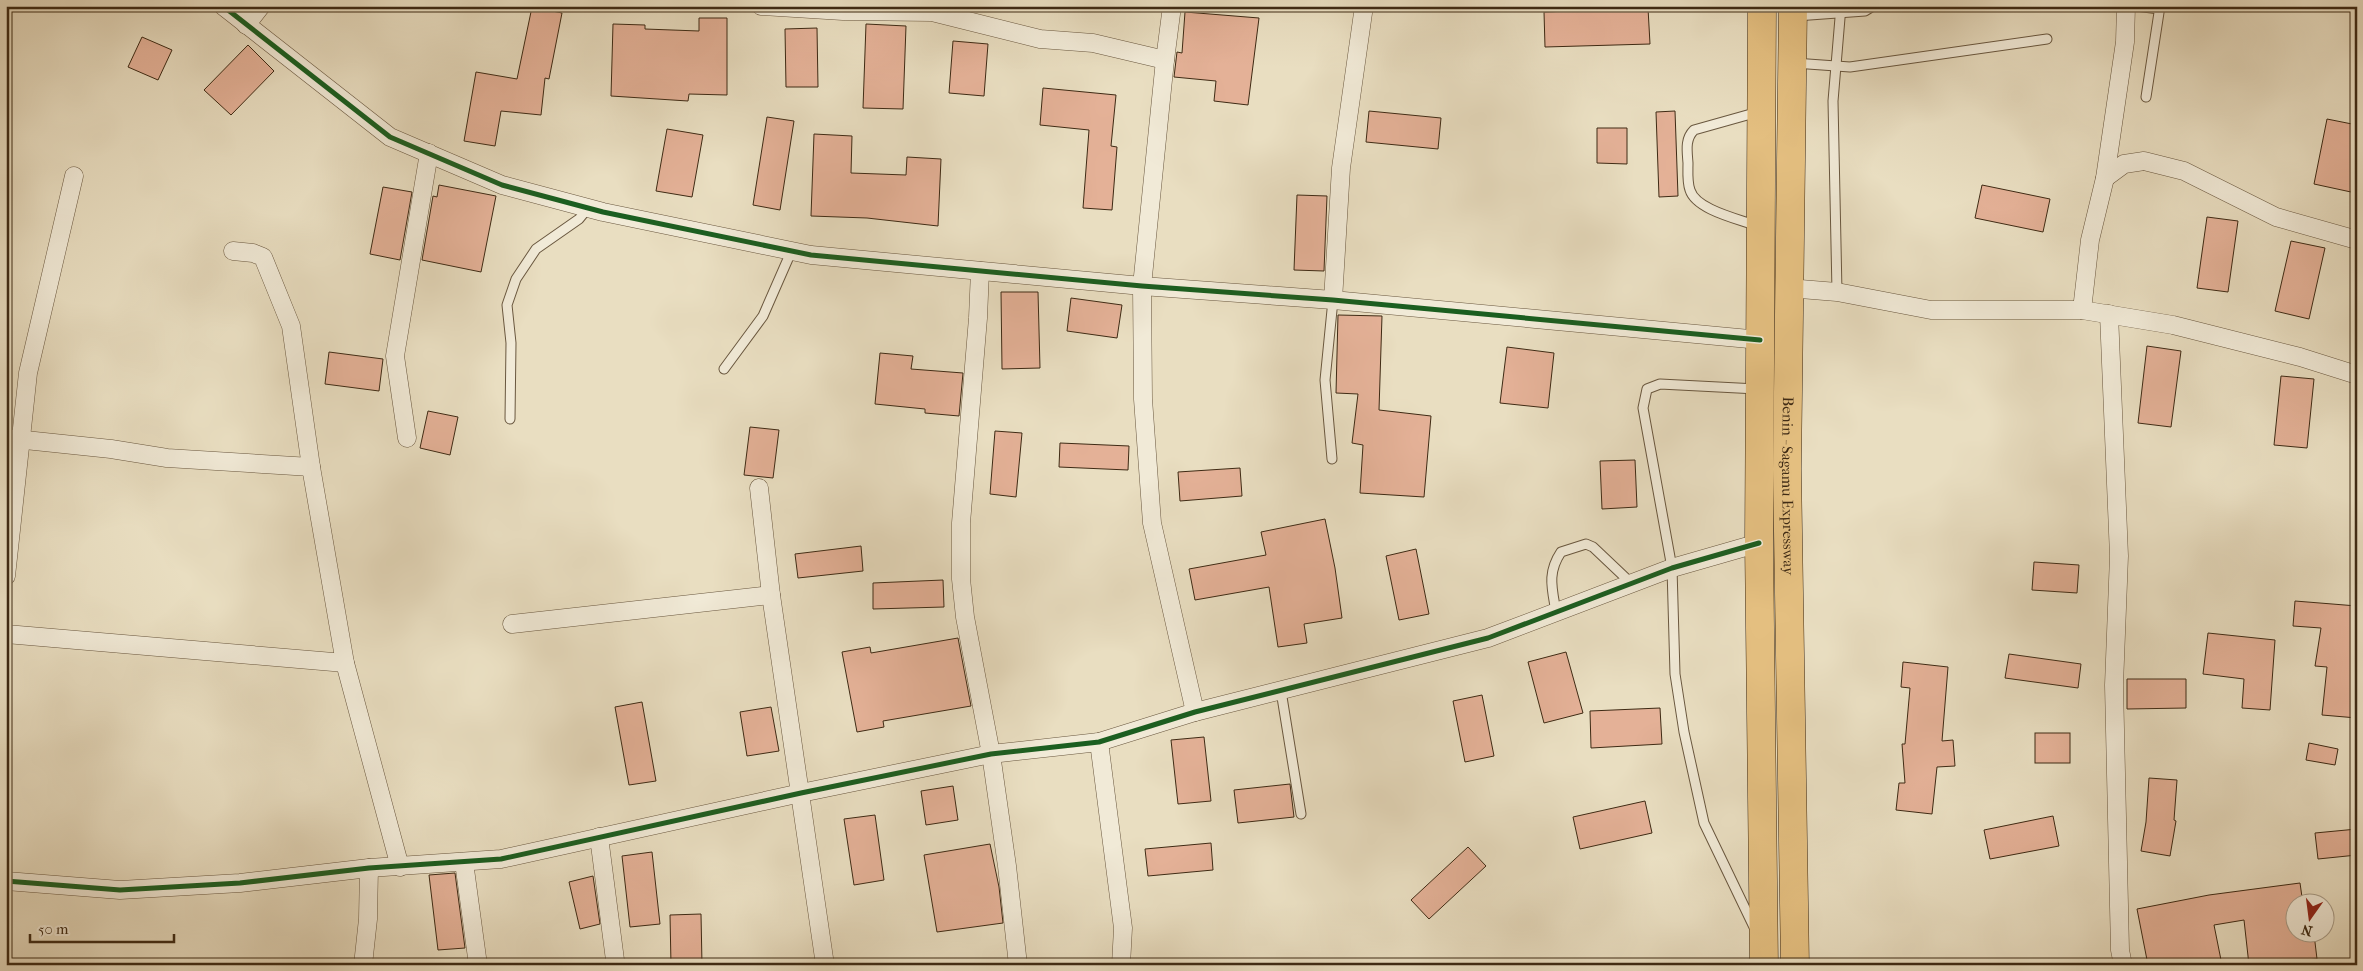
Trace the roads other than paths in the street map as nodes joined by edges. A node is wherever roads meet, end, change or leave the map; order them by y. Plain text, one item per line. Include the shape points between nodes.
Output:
1 (223, 6) edge
2 (261, 6) edge
3 (761, 6) edge
4 (1172, 6) edge
5 (1364, 6) edge
6 (1762, 6) edge
7 (1873, 6) edge
8 (2126, 6) edge
9 (2136, 6) edge
10 (2159, 8) edge
11 (1841, 10) edge
12 (1793, 11) edge
13 (246, 25) junction
14 (2047, 39) dead end
15 (1164, 60) junction
16 (1794, 63) junction
17 (1836, 66) junction
18 (2146, 97) dead end
19 (1760, 112) junction
20 (429, 153) junction
21 (74, 176) dead end
22 (2105, 178) junction
23 (588, 208) junction
24 (1760, 227) junction
25 (2357, 240) edge
26 (233, 251) dead end
27 (791, 252) junction
28 (980, 271) junction
29 (1142, 286) junction
30 (1788, 288) junction
31 (1837, 292) junction
32 (1333, 300) junction
33 (2082, 310) junction
34 (2109, 314) junction
35 (1760, 340) junction
36 (724, 369) dead end
37 (2357, 375) edge
38 (1760, 389) junction
39 (510, 419) dead end
40 (407, 438) dead end
41 (13, 439) edge
42 (1332, 459) dead end
43 (311, 467) junction
44 (760, 488) dead end
45 (1759, 543) junction
46 (1672, 568) junction
47 (6, 576) edge
48 (1631, 584) junction
49 (771, 596) junction
50 (1556, 612) junction
51 (512, 624) dead end
52 (6, 634) edge
53 (345, 664) junction
54 (1281, 691) junction
55 (1195, 712) junction
56 (1099, 742) junction
57 (991, 754) junction
58 (800, 792) junction
59 (1301, 814) dead end
60 (599, 837) junction
61 (464, 862) junction
62 (400, 867) junction
63 (369, 868) junction
64 (6, 881) edge
65 (1764, 956) edge
66 (615, 960) dead end
67 (363, 965) edge
68 (478, 965) edge
69 (825, 965) edge
70 (1018, 965) edge
71 (1121, 965) edge
72 (1796, 965) edge
73 (2123, 965) edge

1 - 13 street
2 - 13 street
3 - 15 street via 932,12 1040,39 1093,43
4 - 15 street
5 - 32 street via 1341,168
6 - 19 highway
7 - 11 lane via 1865,11
8 - 22 street via 2126,42
9 - 10 lane
10 - 18 lane
11 - 12 lane
11 - 17 lane
12 - 16 highway, Benin - Sagamu Expressway
13 - 20 street via 390,137
14 - 17 lane via 1865,65
15 - 29 street
16 - 17 lane
16 - 30 highway, Benin - Sagamu Expressway
17 - 31 lane
19 - 24 highway
19 - 24 lane via 1694,130 1686,146 1690,190 1697,200 1707,208
20 - 23 street via 502,185
20 - 40 street via 395,356
21 - 41 street
22 - 25 street via 2124,164 2144,161 2184,171 2276,217
22 - 33 street via 2090,240
23 - 27 street
23 - 39 lane via 579,219 536,249 516,279 507,306 511,343
24 - 35 highway
26 - 43 street via 263,257 291,326
27 - 28 street
27 - 36 lane via 763,316
28 - 29 street
28 - 57 street via 961,524 960,579
29 - 32 street
29 - 55 street via 1143,399 1152,523
30 - 31 street
30 - 72 highway, Benin - Sagamu Expressway via 1787,469
31 - 33 street via 1931,310
32 - 35 street
32 - 42 lane via 1325,380
33 - 34 street
34 - 37 street via 2174,325
34 - 73 street via 2119,556 2114,685 2120,950
35 - 38 highway
38 - 45 highway
38 - 46 lane via 1660,384 1647,389 1643,408
41 - 43 street via 167,458
41 - 47 street
43 - 53 street
44 - 49 street
45 - 46 street
45 - 65 highway
46 - 48 street
46 - 65 lane via 1675,674 1704,823
48 - 50 street
48 - 50 lane via 1593,547 1586,544 1561,552 1550,578
49 - 51 street
49 - 58 street
50 - 54 street via 1488,638
52 - 53 street
53 - 62 street
54 - 55 street
54 - 59 lane
55 - 56 street
56 - 57 street
56 - 71 street via 1122,928
57 - 58 street
57 - 70 street
58 - 60 street
58 - 69 street
60 - 61 street via 501,859
60 - 66 street
61 - 62 street
61 - 68 street
62 - 63 street
63 - 64 street via 240,883 120,890
63 - 67 street

